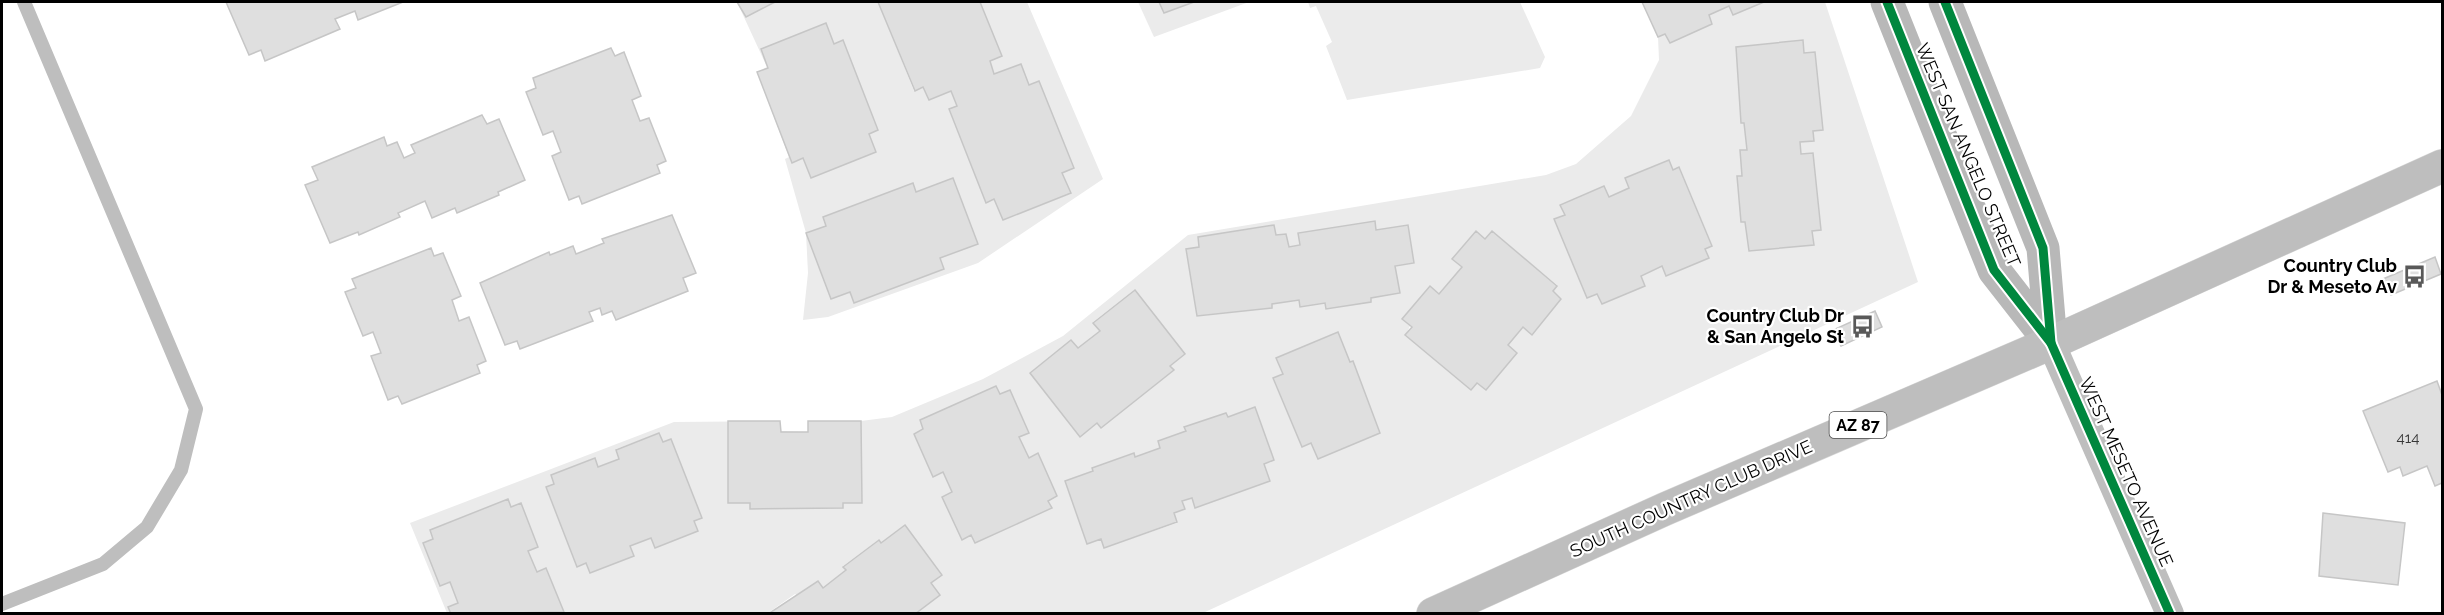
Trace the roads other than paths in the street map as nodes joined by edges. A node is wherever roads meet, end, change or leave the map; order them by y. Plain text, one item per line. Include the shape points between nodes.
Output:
1 (24, 2) edge
2 (1887, 2) edge
3 (1946, 2) edge
4 (2442, 166) edge
5 (2051, 343) junction
6 (2, 604) edge
7 (1433, 614) edge
8 (2170, 614) edge

1 - 6 lane via 196,409 181,470 147,526 103,564
2 - 5 street, WEST SAN ANGELO STREET via 1994,270
3 - 5 street, WEST SAN ANGELO STREET via 2043,248
4 - 5 main road, SOUTH COUNTRY CLUB DRIVE / AZ 87
5 - 7 main road, SOUTH COUNTRY CLUB DRIVE / AZ 87
5 - 8 street, WEST MESETO AVENUE

